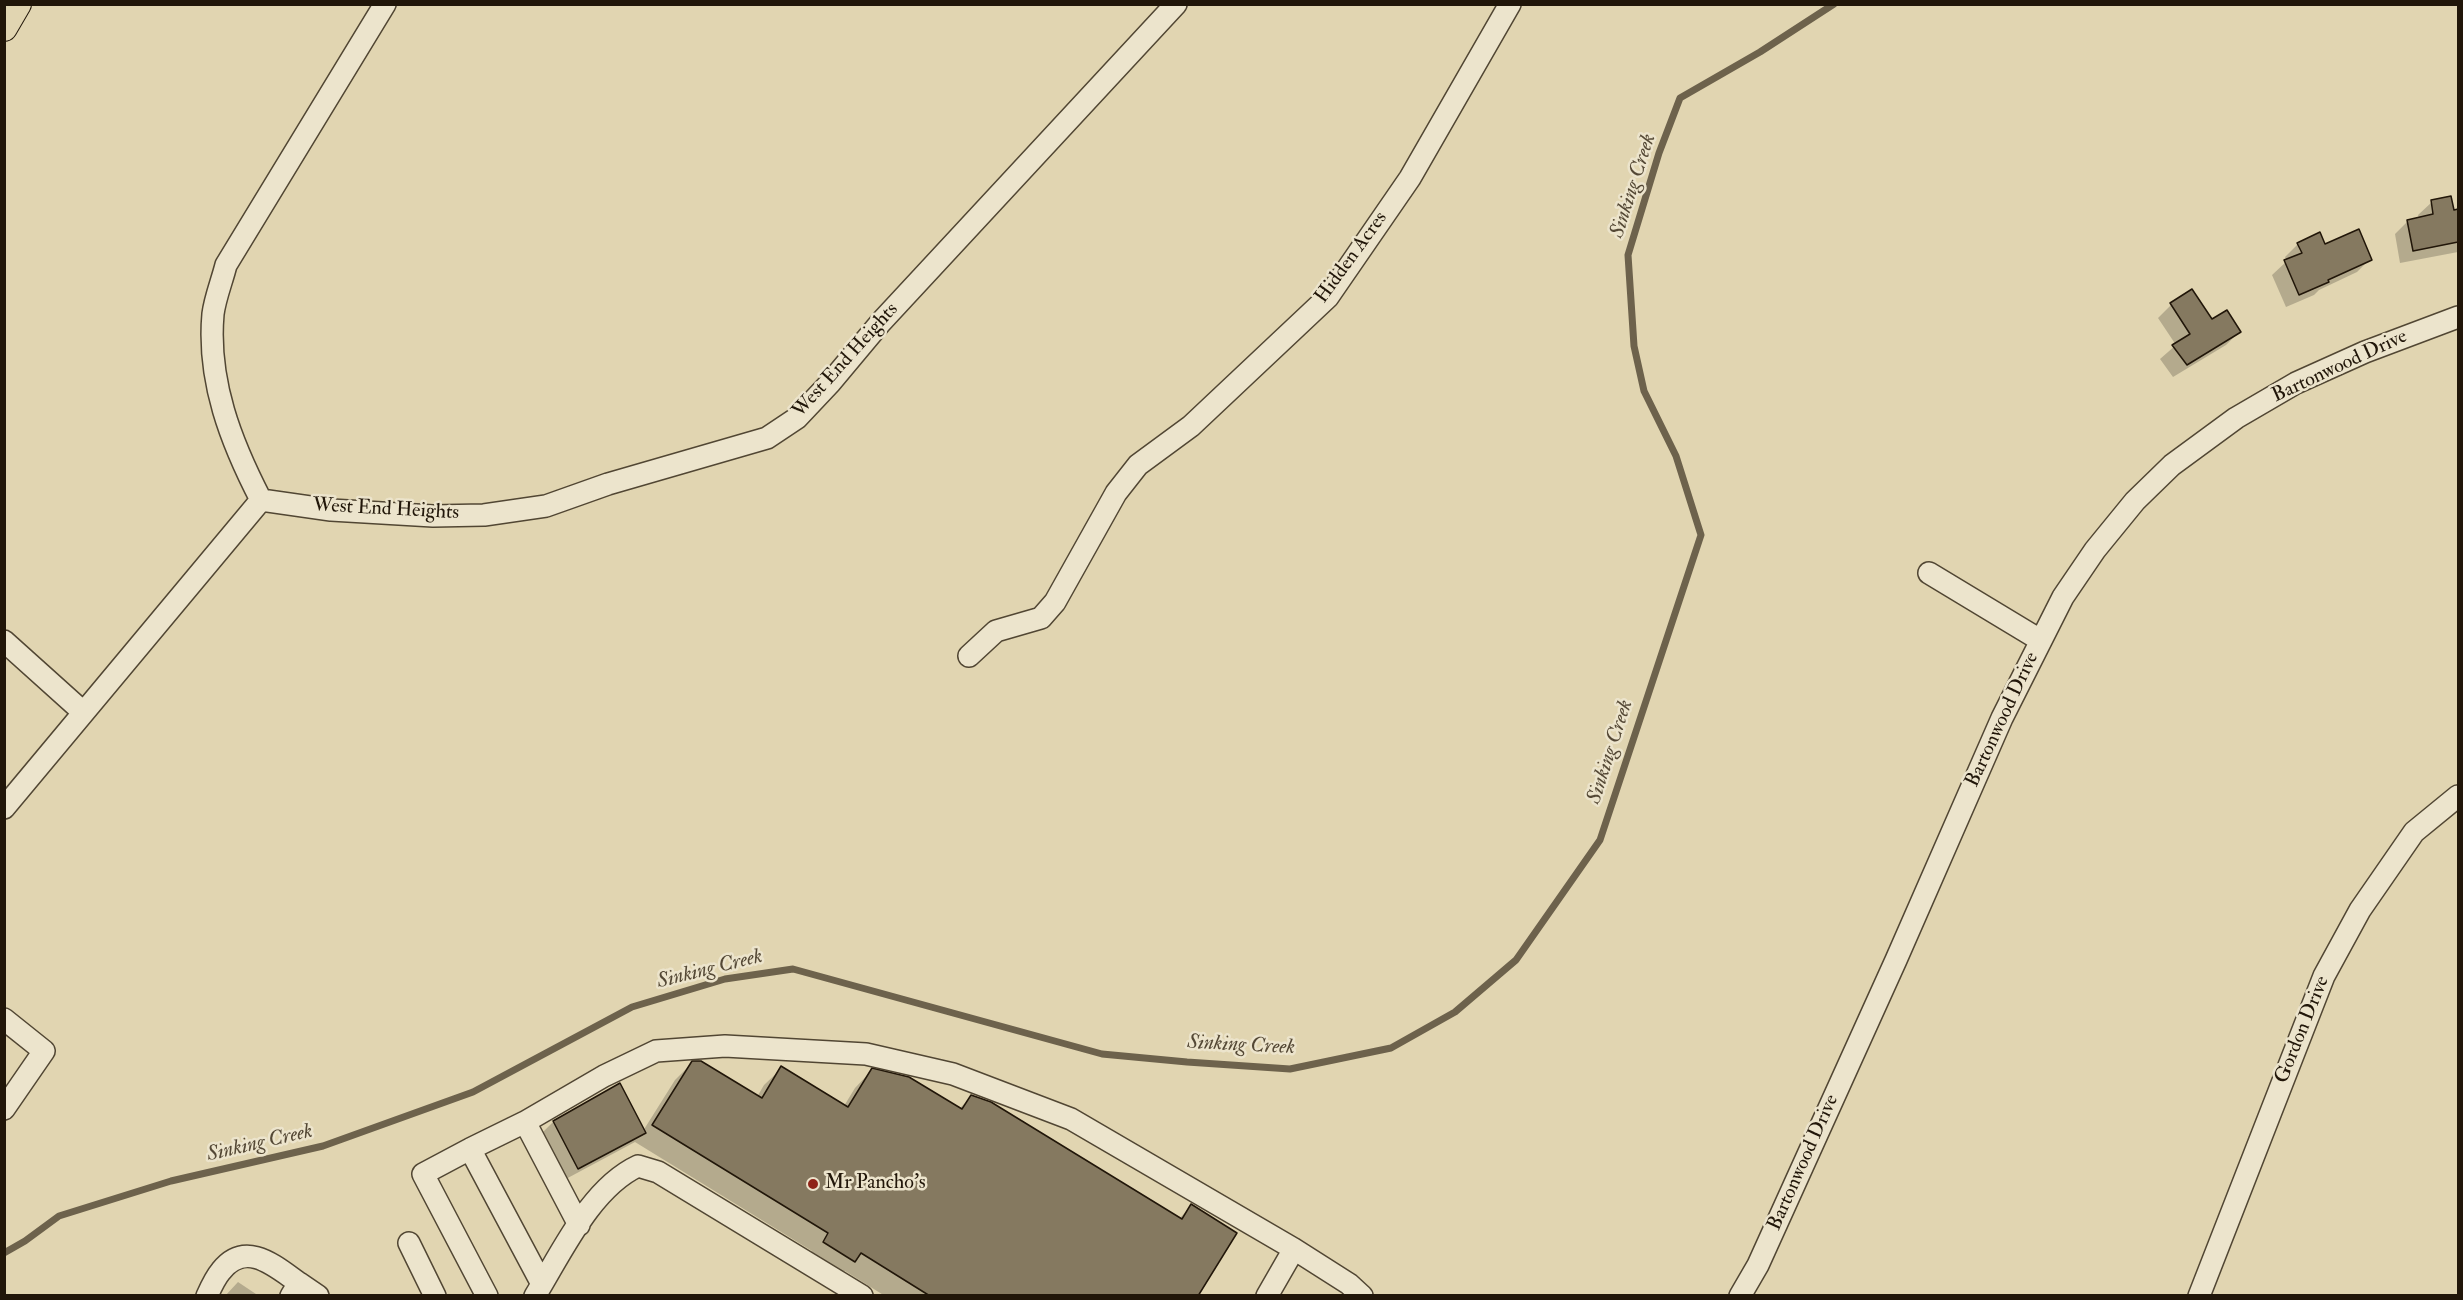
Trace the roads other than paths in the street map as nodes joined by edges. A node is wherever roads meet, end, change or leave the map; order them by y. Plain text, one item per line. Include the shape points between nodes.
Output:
1 (18, 4) edge
2 (385, 4) edge
3 (1176, 4) edge
4 (1510, 4) edge
5 (4, 28) edge
6 (2458, 317) edge
7 (261, 500) junction
8 (1929, 573) dead end
9 (2040, 640) junction
10 (4, 641) edge
11 (969, 656) dead end
12 (83, 712) junction
13 (2458, 796) edge
14 (4, 808) edge
15 (4, 1019) edge
16 (4, 1108) edge
17 (525, 1122) junction
18 (470, 1149) junction
19 (579, 1225) junction
20 (410, 1243) dead end
21 (1294, 1249) junction
22 (295, 1289) edge
23 (538, 1290) edge
24 (207, 1296) edge
25 (318, 1296) edge
26 (435, 1296) edge
27 (487, 1296) edge
28 (862, 1296) edge
29 (1267, 1296) edge
30 (1362, 1296) edge
31 (1740, 1296) edge
32 (2199, 1296) edge

1 - 5 main road
2 - 7 street via 226,265 213,312 212,349 219,398 241,460
3 - 7 street, West End Heights via 881,322 830,383 797,418 767,438 546,506 484,514 433,516 331,510
4 - 11 street, Hidden Acres via 1410,178 1328,297 1191,426 1138,465 1116,493 1055,602 1041,618 996,631
6 - 9 street, Bartonwood Drive via 2296,383 2236,418 2172,465 2135,501 2095,550
7 - 12 street
8 - 9 street
9 - 31 street, Bartonwood Drive via 1758,1266
10 - 12 street
12 - 14 street
13 - 32 street, Gordon Drive via 2414,832 2360,910 2324,976
15 - 16 street via 44,1051
17 - 18 street
17 - 19 street
17 - 21 street via 656,1051 725,1046 866,1054 954,1074 1071,1119
18 - 23 street
18 - 27 street via 423,1174
19 - 23 street
19 - 28 street via 595,1199 614,1180 638,1166 658,1172
20 - 26 street
21 - 29 street
21 - 30 street
22 - 24 street via 257,1256 240,1257 222,1269
22 - 25 street

